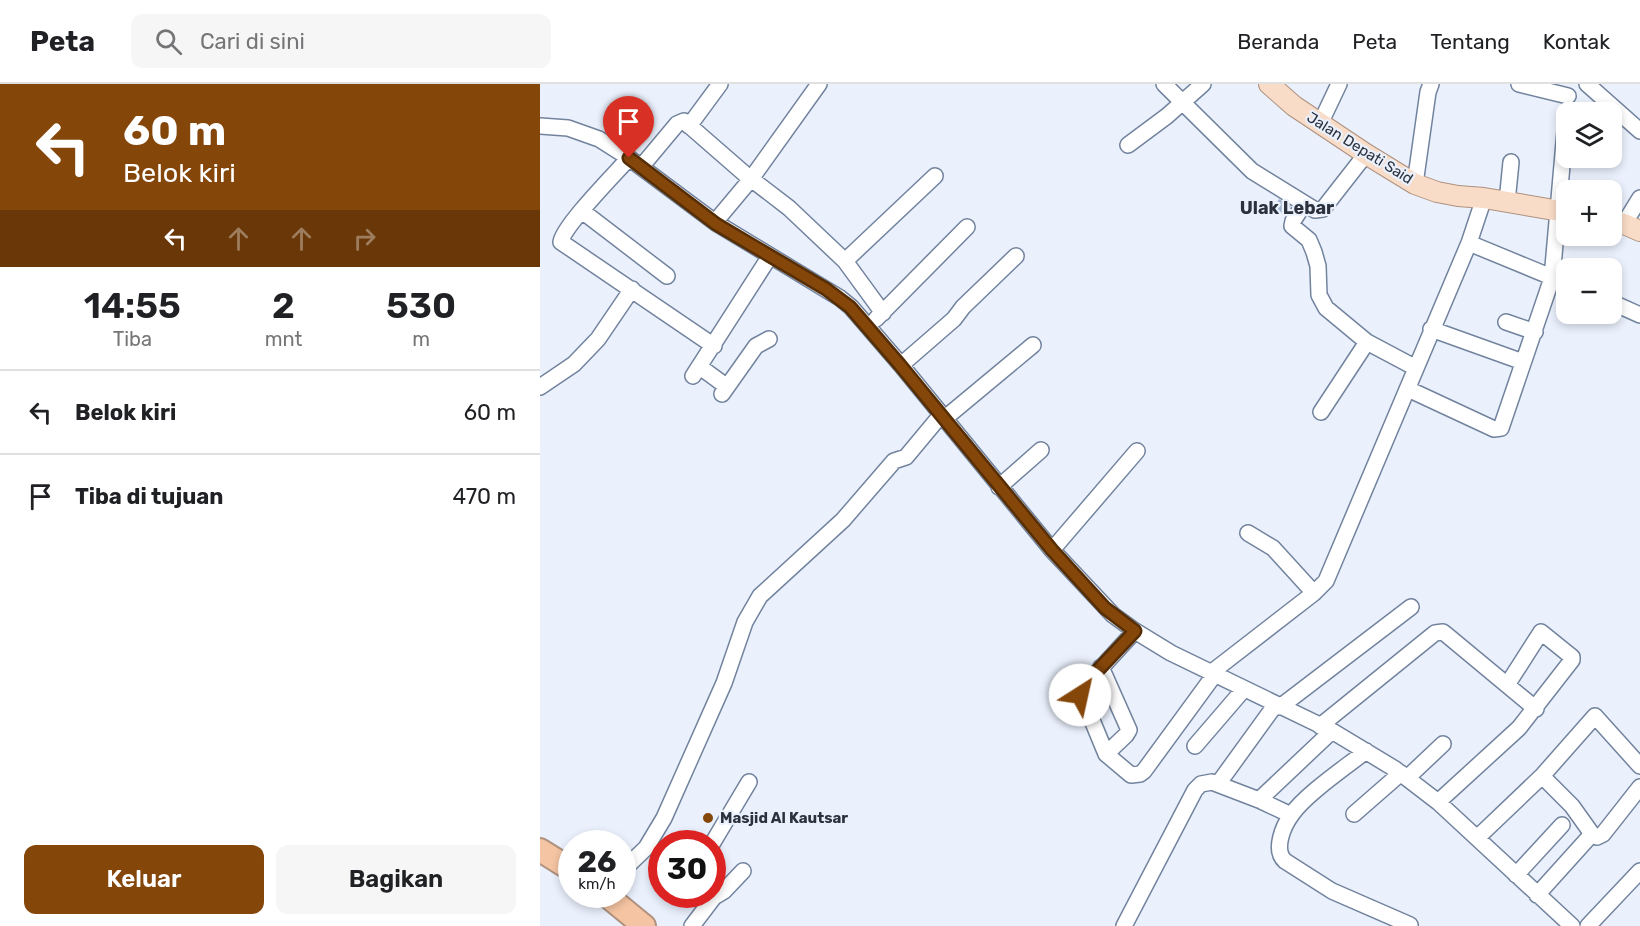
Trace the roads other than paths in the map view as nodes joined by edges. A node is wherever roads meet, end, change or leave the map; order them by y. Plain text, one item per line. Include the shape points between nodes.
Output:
1 (720, 84) edge
2 (819, 84) edge
3 (1164, 84) edge
4 (1203, 84) edge
5 (1269, 84) edge
6 (1340, 84) edge
7 (1431, 84) edge
8 (1519, 84) edge
9 (1587, 84) edge
10 (1568, 90) edge
11 (1182, 103) junction
12 (1320, 124) junction
13 (540, 126) edge
14 (690, 126) junction
15 (1640, 131) edge
16 (1128, 145) dead end
17 (1366, 154) junction
18 (635, 162) junction
19 (1511, 162) dead end
20 (935, 176) dead end
21 (751, 179) junction
22 (1415, 184) junction
23 (1484, 198) junction
24 (1640, 198) edge
25 (1507, 202) junction
26 (1304, 204) junction
27 (582, 211) junction
28 (1556, 211) edge
29 (715, 222) junction
30 (1625, 225) edge
31 (967, 227) dead end
32 (1469, 243) junction
33 (771, 256) junction
34 (1016, 256) dead end
35 (844, 261) junction
36 (667, 276) dead end
37 (1556, 280) edge
38 (1556, 287) edge
39 (632, 290) junction
40 (1622, 307) edge
41 (883, 313) junction
42 (1640, 315) edge
43 (1506, 322) dead end
44 (868, 328) junction
45 (1431, 329) junction
46 (1535, 332) junction
47 (769, 339) dead end
48 (1367, 342) junction
49 (1033, 345) dead end
50 (714, 346) junction
51 (1523, 362) junction
52 (900, 365) junction
53 (1416, 368) junction
54 (540, 387) edge
55 (1408, 389) junction
56 (1321, 412) dead end
57 (943, 417) junction
58 (1041, 450) dead end
59 (1137, 451) dead end
60 (999, 487) junction
61 (1248, 533) dead end
62 (1052, 550) junction
63 (1314, 593) junction
64 (1411, 608) dead end
65 (1135, 631) junction
66 (1101, 667) junction
67 (1214, 673) junction
68 (1507, 685) junction
69 (1244, 688) junction
70 (1278, 706) junction
71 (1536, 709) junction
72 (1326, 729) junction
73 (1443, 744) dead end
74 (1195, 746) dead end
75 (1366, 751) junction
76 (1106, 754) junction
77 (1640, 766) edge
78 (1404, 776) junction
79 (1542, 776) junction
80 (749, 782) dead end
81 (1218, 784) junction
82 (1640, 787) edge
83 (1259, 800) junction
84 (1438, 802) junction
85 (1354, 814) dead end
86 (1291, 815) junction
87 (1562, 825) dead end
88 (720, 830) edge
89 (1592, 834) junction
90 (1477, 838) junction
91 (540, 850) edge
92 (636, 858) edge
93 (558, 861) edge
94 (743, 871) dead end
95 (1640, 871) edge
96 (1516, 875) junction
97 (726, 889) edge
98 (1537, 895) junction
99 (622, 908) edge
100 (704, 908) edge
101 (644, 926) edge
102 (692, 926) edge
103 (1124, 926) edge
104 (1410, 926) edge
105 (1572, 926) edge
106 (1588, 926) edge

1 - 14 street
2 - 21 street
3 - 11 street
4 - 11 street
5 - 12 main road, Jalan Depati Said
6 - 12 street
7 - 22 street
8 - 10 street
9 - 15 street
11 - 16 street
11 - 26 street via 1252,171
12 - 17 main road, Jalan Depati Said
13 - 18 street via 584,133
14 - 18 street via 684,122 677,124
14 - 21 street
17 - 22 main road, Jalan Depati Said
17 - 26 street via 1323,209 1314,210
18 - 27 street
18 - 29 street
19 - 25 street
20 - 35 street
21 - 29 street
21 - 35 street via 789,208
22 - 23 main road, Jalan Depati Said via 1437,192
23 - 25 main road, Jalan Depati Said
23 - 32 street
24 - 30 street
25 - 28 main road, Jalan Depati Said
26 - 48 street via 1292,225 1309,240 1314,252 1321,300
27 - 36 street
27 - 39 street via 562,236 562,243
29 - 33 street
31 - 41 street
32 - 37 street
32 - 45 street
33 - 44 street via 840,298
33 - 50 street
34 - 52 street via 954,319
35 - 41 street
38 - 46 street
39 - 50 street
39 - 54 street via 598,339 574,364
40 - 42 street
41 - 44 street
43 - 46 street
44 - 52 street
45 - 51 street
45 - 53 street
46 - 51 street
47 - 50 street via 756,346 724,390 697,371
48 - 53 street
48 - 56 street
49 - 57 street
51 - 55 street via 1498,430
52 - 57 street
53 - 55 street
55 - 63 street via 1326,581
57 - 60 street
57 - 92 street via 906,457 894,462 843,520 760,596 745,622 724,683 664,818
58 - 60 street
59 - 62 street
60 - 62 street
61 - 63 street via 1273,548
62 - 65 street via 1105,608
63 - 67 street
64 - 70 street
65 - 66 street
65 - 67 street
66 - 76 street via 1080,691
66 - 76 street via 1129,730
67 - 69 street
67 - 76 street via 1144,771 1135,776
68 - 71 street
68 - 71 street via 1541,632 1569,653 1572,660
68 - 72 street via 1443,632 1435,633
69 - 70 street
69 - 74 street
70 - 72 street
70 - 81 street
71 - 84 street
72 - 75 street
72 - 83 street
73 - 78 street
75 - 78 street
75 - 86 street
77 - 79 street via 1595,716
78 - 84 street
78 - 85 street
79 - 89 street via 1572,806
79 - 90 street
80 - 88 street
81 - 83 street
81 - 103 street via 1205,783 1195,790
82 - 89 street via 1603,834
83 - 86 street
84 - 90 street
86 - 104 street via 1279,849 1285,861 1332,891
87 - 96 street
89 - 98 street
90 - 96 street
91 - 93 highway
94 - 97 street
95 - 106 street
96 - 98 street
98 - 105 street
99 - 101 highway
100 - 102 street

